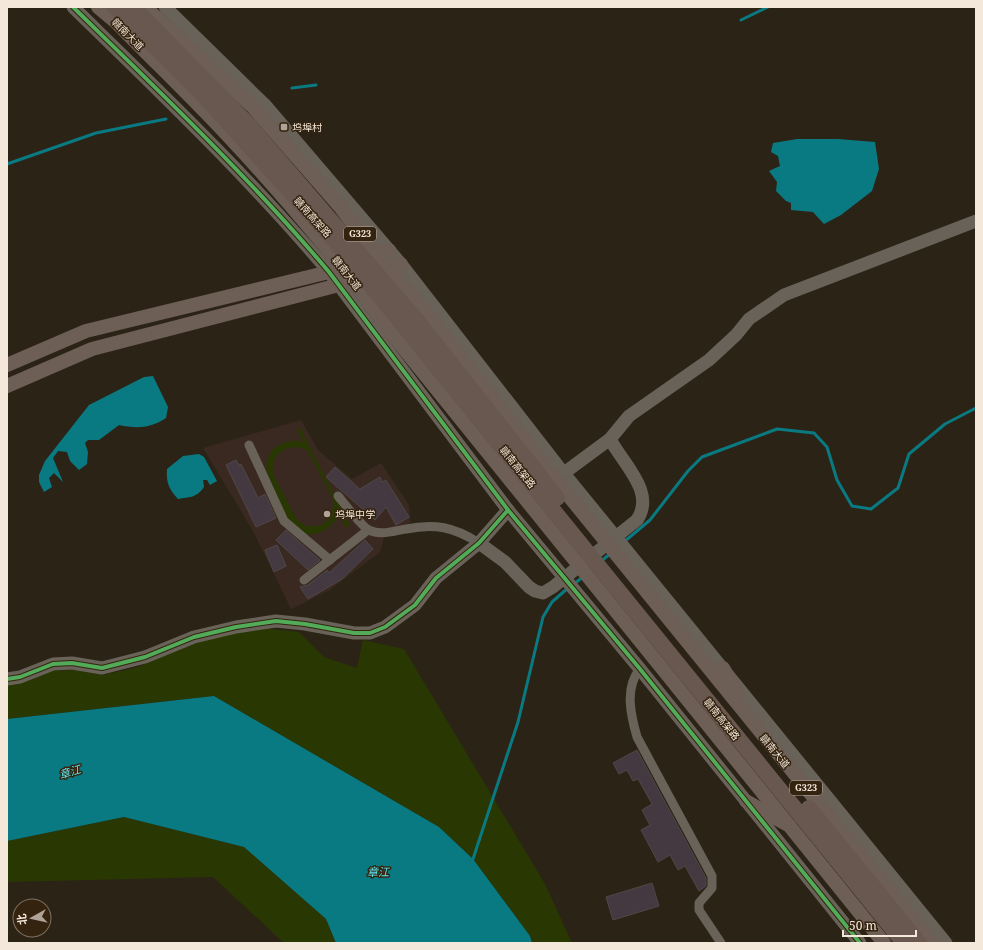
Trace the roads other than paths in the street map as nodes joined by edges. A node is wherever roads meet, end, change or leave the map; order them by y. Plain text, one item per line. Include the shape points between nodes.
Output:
1 (73, 7) edge
2 (98, 7) edge
3 (115, 7) edge
4 (133, 7) edge
5 (145, 7) edge
6 (165, 7) edge
7 (341, 208) junction
8 (976, 221) edge
9 (313, 231) junction
10 (389, 250) junction
11 (376, 254) junction
12 (401, 264) junction
13 (343, 268) junction
14 (388, 269) junction
15 (329, 272) junction
16 (352, 280) junction
17 (339, 285) junction
18 (420, 305) junction
19 (388, 329) junction
20 (7, 365) edge
21 (7, 386) edge
22 (610, 439) junction
23 (249, 445) dead end
24 (560, 476) junction
25 (338, 496) dead end
26 (511, 514) junction
27 (368, 530) junction
28 (479, 543) junction
29 (330, 560) junction
30 (304, 580) dead end
31 (684, 629) junction
32 (723, 668) junction
33 (640, 669) junction
34 (7, 679) edge
35 (764, 737) junction
36 (746, 801) junction
37 (793, 828) junction
38 (721, 943) edge
39 (860, 943) edge
40 (884, 943) edge
41 (904, 943) edge
42 (919, 943) edge
43 (932, 943) edge
44 (946, 943) edge

1 - 15 street via 212,142
2 - 9 main road, 赣南大道 via 116,22 231,139
3 - 41 highway, 赣南高架路 via 206,98 335,241
4 - 42 highway, 赣南高架路 via 248,124 418,322 636,598
5 - 7 main road, G323 via 252,106
6 - 10 street via 266,106
7 - 9 main road
7 - 11 main road, G323
8 - 22 street via 784,295 749,319 709,360 629,416
9 - 13 main road, 赣南大道
10 - 11 main road
10 - 12 street
11 - 13 main road
11 - 14 main road, G323
12 - 14 main road
12 - 24 street
13 - 15 main road
13 - 16 main road, 赣南大道
14 - 16 main road
14 - 18 main road, G323
15 - 17 street
15 - 20 main road via 86,331
16 - 17 main road
16 - 19 main road, 赣南大道
17 - 21 main road via 92,349
17 - 26 street
18 - 19 main road
18 - 24 main road, G323
19 - 37 main road, 赣南大道
22 - 24 street
22 - 28 street via 642,491 643,511 636,520 553,587 543,593 535,591 505,562
23 - 29 street via 284,521
24 - 31 main road, 赣南大道
25 - 27 street
26 - 28 street
26 - 33 street
27 - 28 street via 384,533 434,526 451,528
27 - 29 street
28 - 34 street via 436,578 415,605 370,633 354,633 276,621 199,636 145,657 102,668 72,663 53,664 20,677
29 - 30 street
31 - 32 street
31 - 35 main road, 赣南大道 / G323
32 - 35 main road
32 - 44 street
33 - 36 street
33 - 38 street via 634,676 630,714 637,737 712,876 712,888 699,903 699,910
35 - 43 main road, 赣南大道 / G323
36 - 37 main road
36 - 39 street
37 - 40 main road

